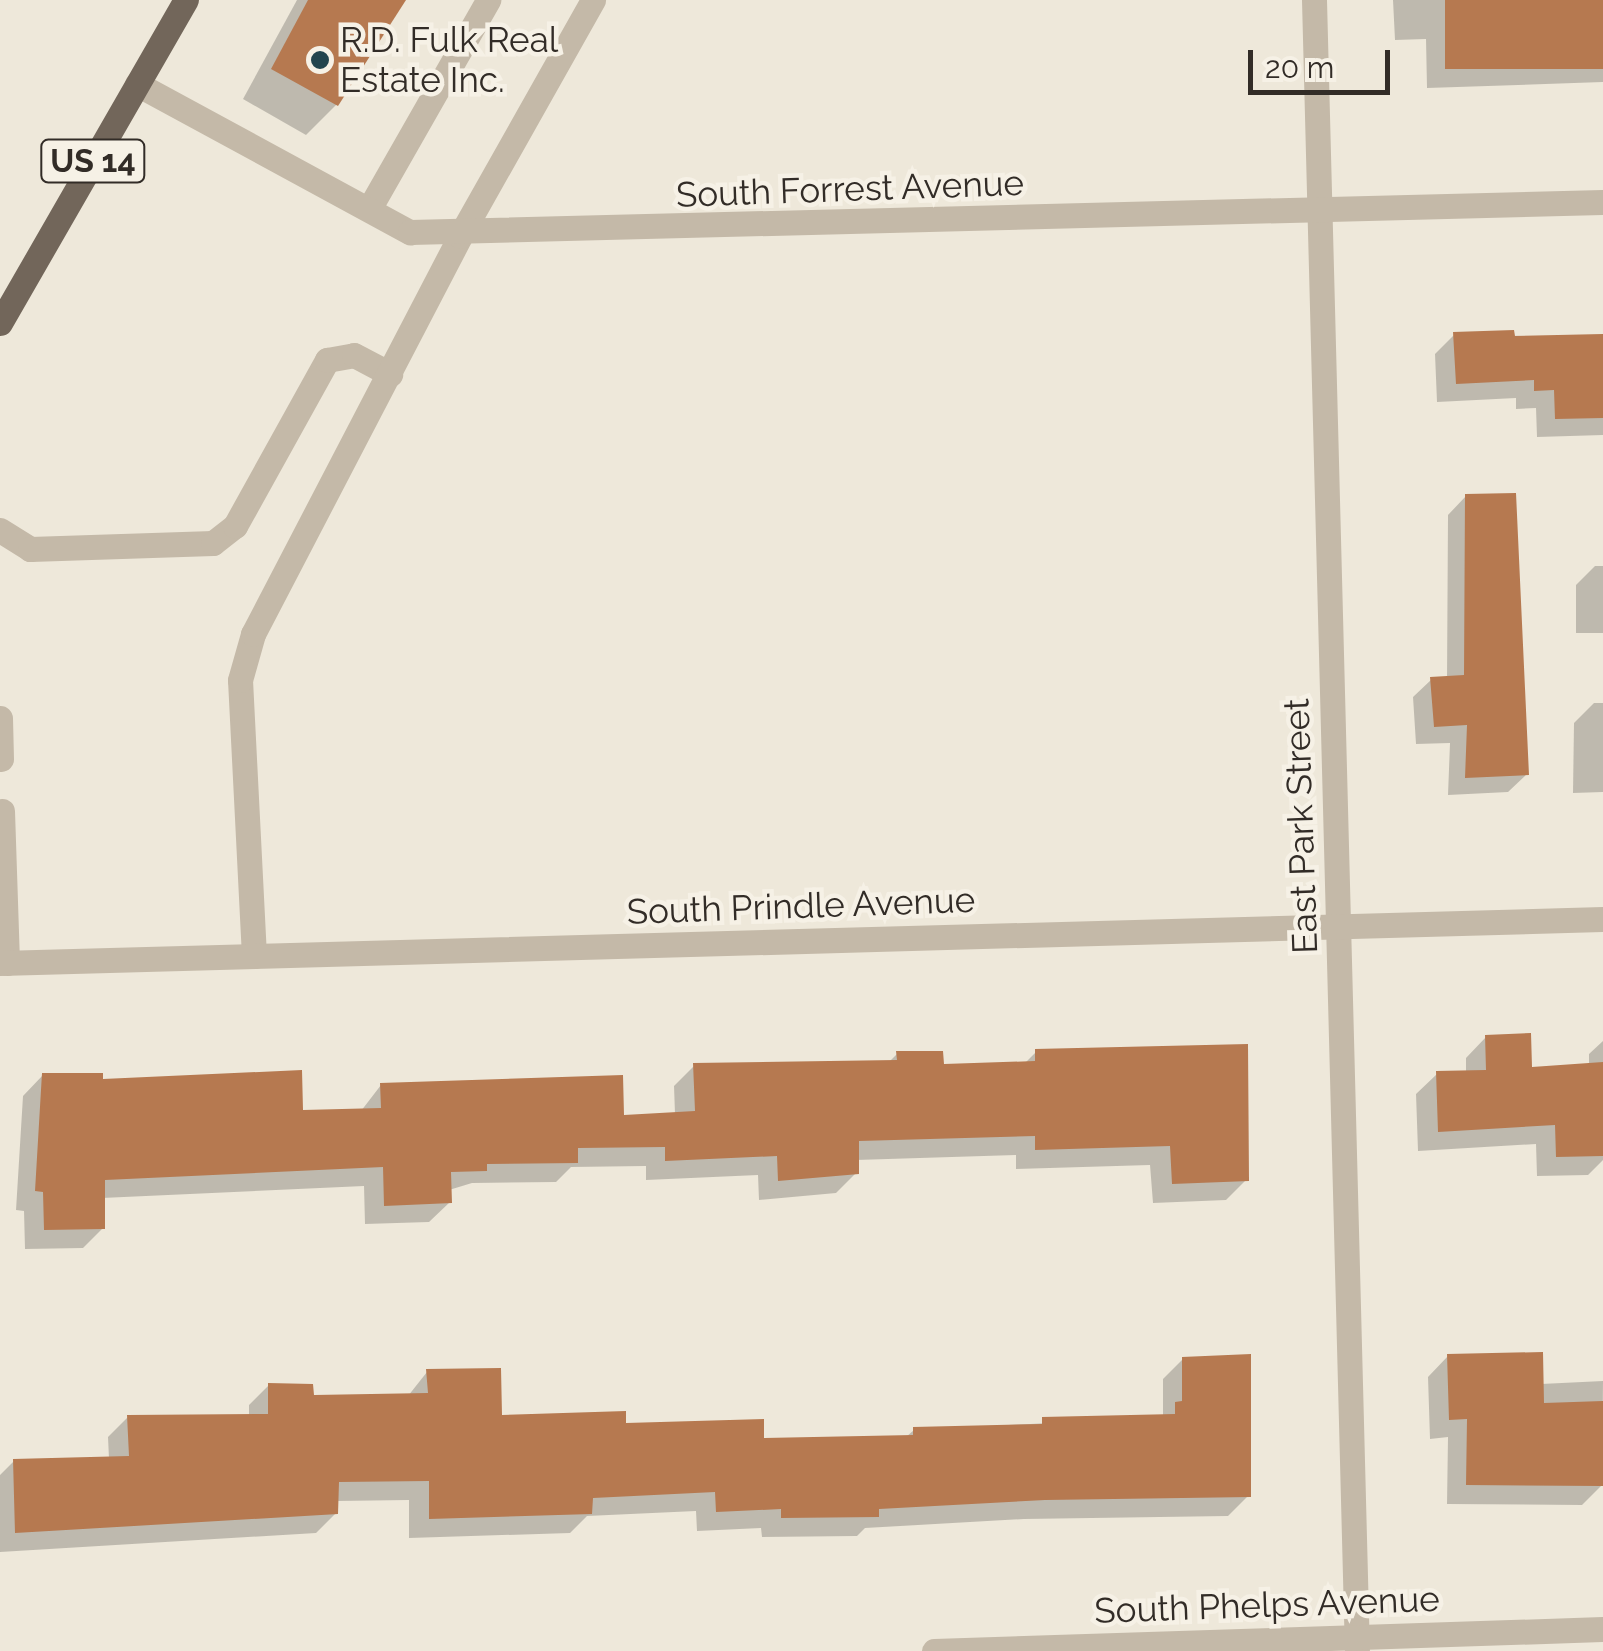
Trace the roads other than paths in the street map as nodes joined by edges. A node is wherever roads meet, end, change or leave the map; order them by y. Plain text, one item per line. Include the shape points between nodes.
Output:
1 (186, 0) edge
2 (488, 0) edge
3 (593, 0) edge
4 (1314, 0) edge
5 (137, 84) junction
6 (1603, 202) edge
7 (368, 208) junction
8 (1320, 211) junction
9 (460, 236) junction
10 (0, 323) edge
11 (390, 374) junction
12 (0, 530) edge
13 (0, 718) edge
14 (2, 760) edge
15 (2, 810) edge
16 (1603, 919) edge
17 (1338, 926) junction
18 (254, 956) junction
19 (4, 963) edge
20 (1603, 1629) edge
21 (1357, 1644) edge
22 (934, 1651) edge

1 - 5 main road, US 14
2 - 7 street
3 - 9 street
4 - 8 street, East Park Street
5 - 7 street, South Forrest Avenue
5 - 10 main road, US 14
6 - 8 street, South Forrest Avenue
7 - 9 street, South Forrest Avenue via 410,232
8 - 9 street, South Forrest Avenue
8 - 17 street, East Park Street
9 - 11 street
11 - 12 street via 354,355 326,360 234,526 213,543 30,549
11 - 18 street via 252,634 240,680
13 - 14 street
15 - 19 street
16 - 17 street, South Prindle Avenue
17 - 18 street, South Prindle Avenue
17 - 21 street, East Park Street
18 - 19 street, South Prindle Avenue
20 - 21 street, South Phelps Avenue
21 - 22 street, South Phelps Avenue

